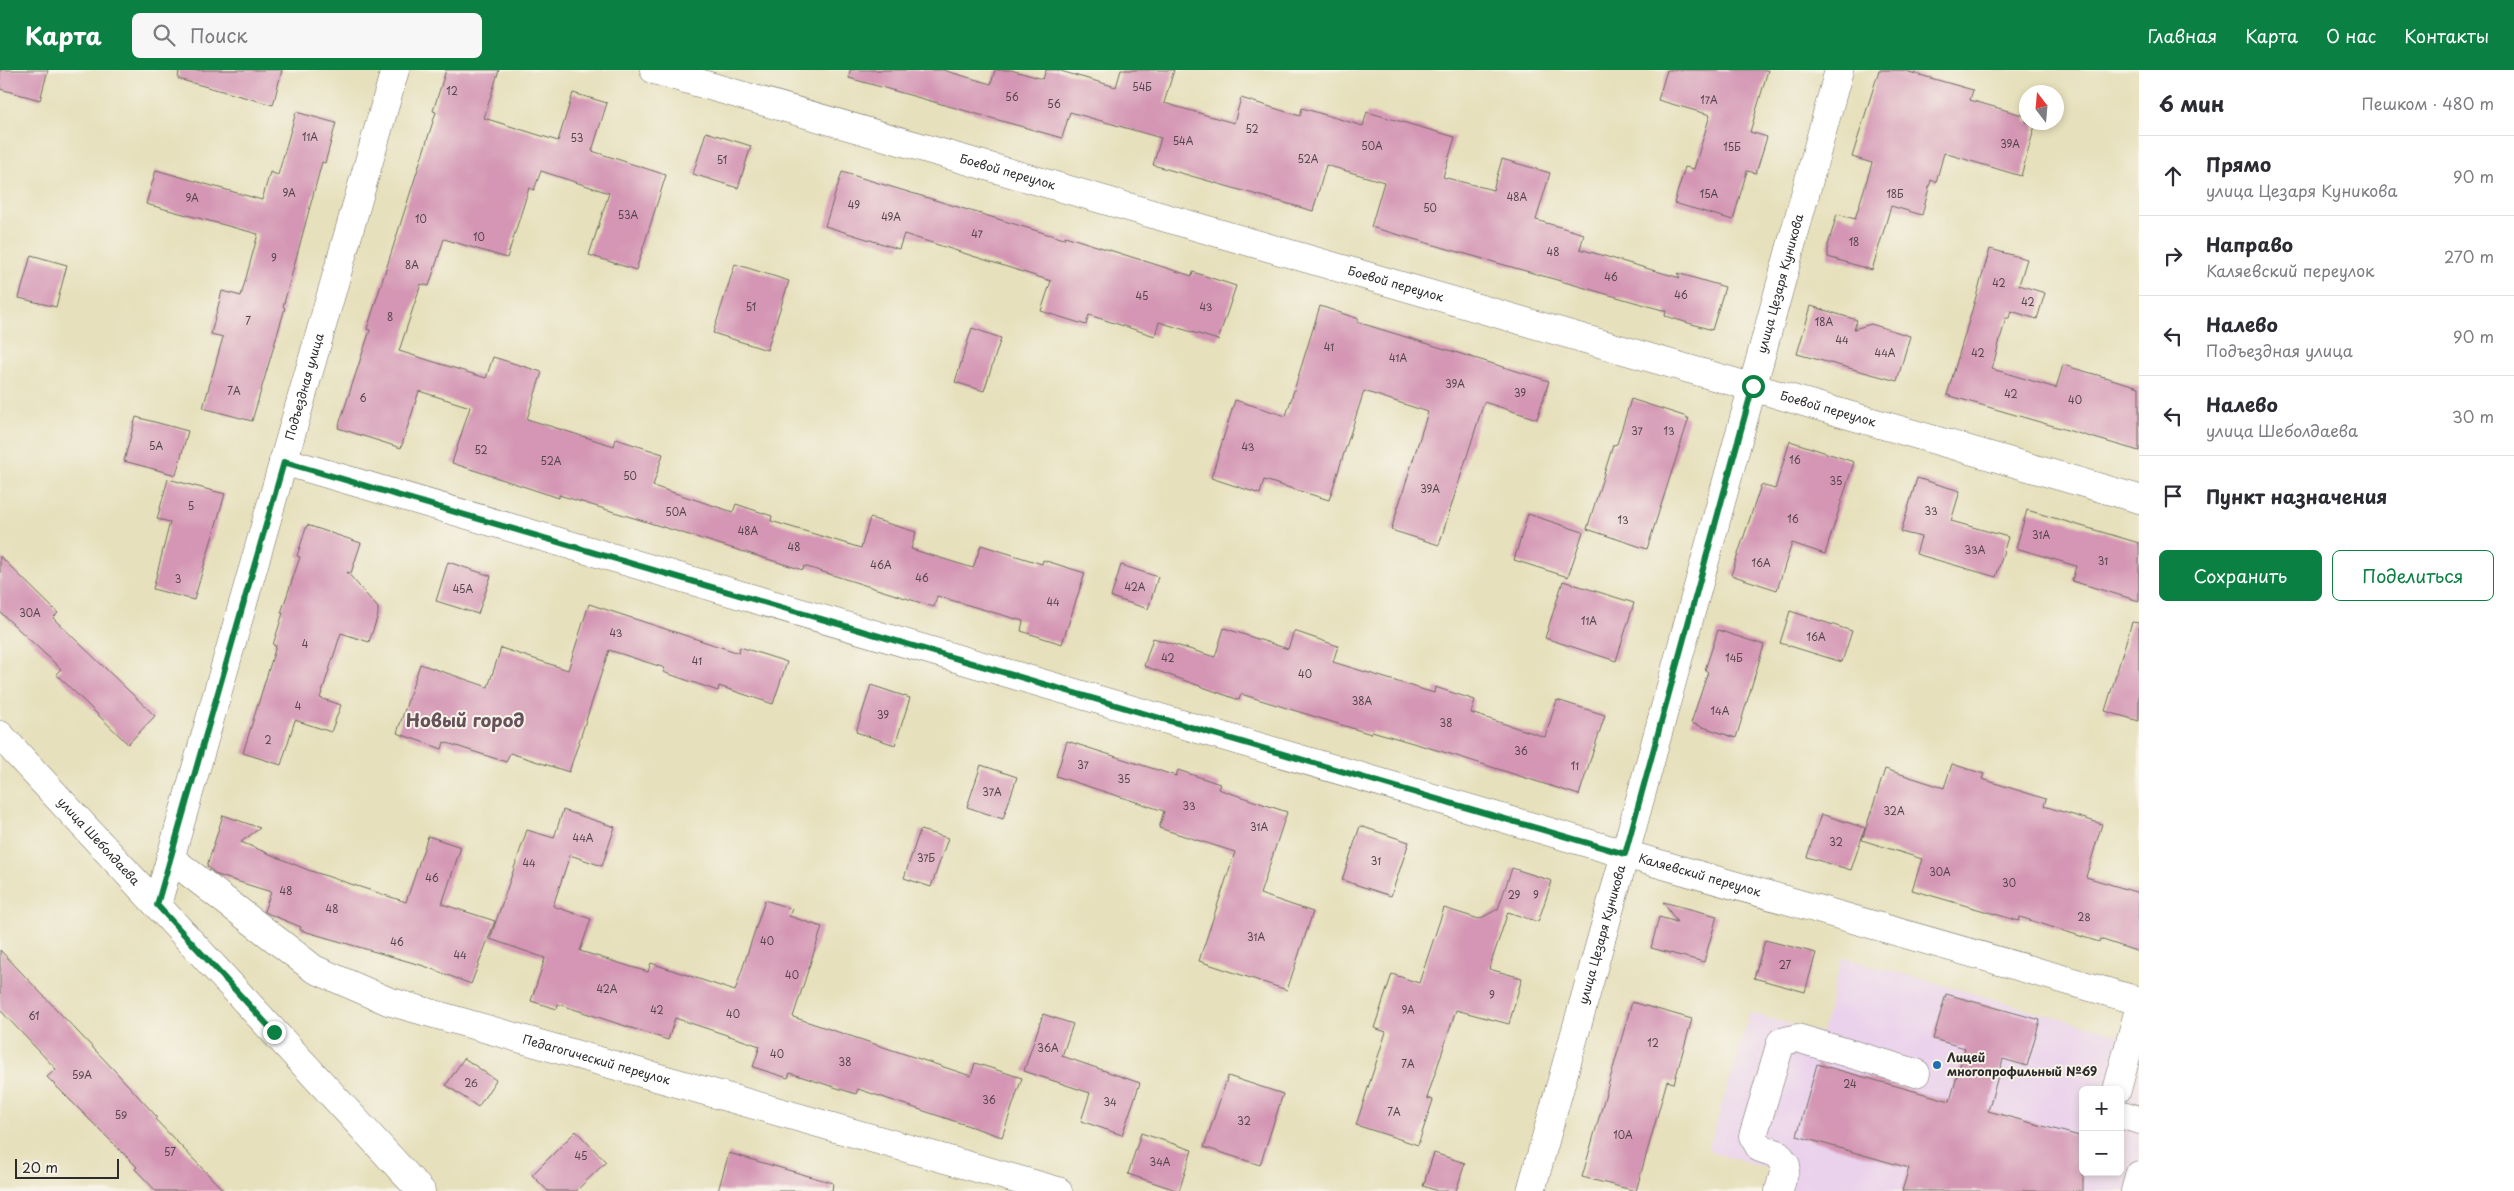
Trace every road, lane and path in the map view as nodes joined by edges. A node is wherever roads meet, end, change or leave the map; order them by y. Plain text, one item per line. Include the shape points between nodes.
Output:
1 (395, 70) edge
2 (654, 70) edge
3 (1839, 70) edge
4 (1753, 386) junction
5 (284, 462) junction
6 (2139, 499) edge
7 (0, 735) edge
8 (1625, 854) junction
9 (170, 858) junction
10 (157, 905) junction
11 (2139, 1002) edge
12 (2139, 1009) edge
13 (1916, 1073) dead end
14 (2118, 1086) edge
15 (2124, 1115) edge
16 (2139, 1120) edge
17 (2139, 1175) edge
18 (421, 1191) edge
19 (1058, 1191) edge
20 (1530, 1191) edge
21 (1778, 1191) edge
22 (2135, 1191) edge

1 - 5 street, Подъездная улица
2 - 4 street, Боевой переулок
3 - 4 street, улица Цезаря Куникова
4 - 6 street, Боевой переулок
4 - 8 street, улица Цезаря Куникова
5 - 8 street, Каляевский переулок
5 - 9 street, Подъездная улица
7 - 10 street, улица Шеболдаева
8 - 11 street, Каляевский переулок
8 - 20 street, улица Цезаря Куникова
9 - 10 street, Подъездная улица
9 - 19 street, Педагогический переулок via 314,969 388,1001
10 - 18 street, улица Шеболдаева
12 - 14 street
13 - 21 street via 1797,1038 1781,1042 1753,1136 1760,1148 1778,1154 1786,1165
15 - 16 street
17 - 22 street

